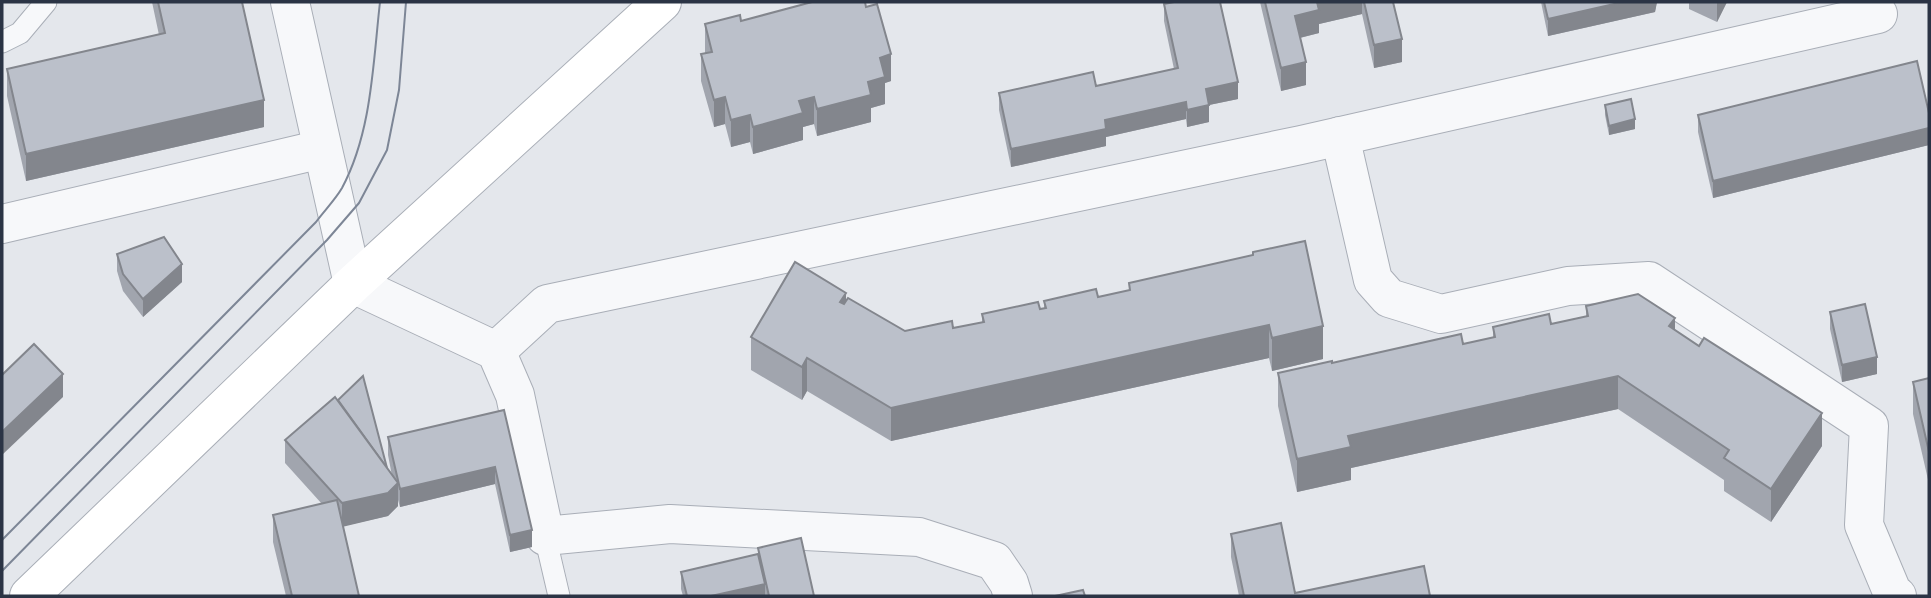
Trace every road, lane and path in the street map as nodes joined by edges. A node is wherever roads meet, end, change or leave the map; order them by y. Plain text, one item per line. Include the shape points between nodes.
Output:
1 (46, 2) edge
2 (290, 2) edge
3 (662, 2) edge
4 (1878, 14) dead end
5 (2, 42) edge
6 (1340, 136) junction
7 (322, 149) junction
8 (2, 224) edge
9 (353, 284) junction
10 (496, 351) junction
11 (545, 536) junction
12 (29, 596) edge
13 (559, 596) edge
14 (1013, 596) edge
15 (1897, 596) edge

1 - 5 lane via 20,33
2 - 7 street
3 - 9 main road
4 - 6 street
6 - 10 street via 547,304
6 - 15 street via 1373,280 1389,298 1441,314 1568,286 1649,281 1869,426 1864,524
7 - 8 street
7 - 9 street
9 - 10 street
9 - 12 main road
10 - 11 street via 515,395
11 - 13 lane
11 - 14 street via 670,524 919,537 993,561

